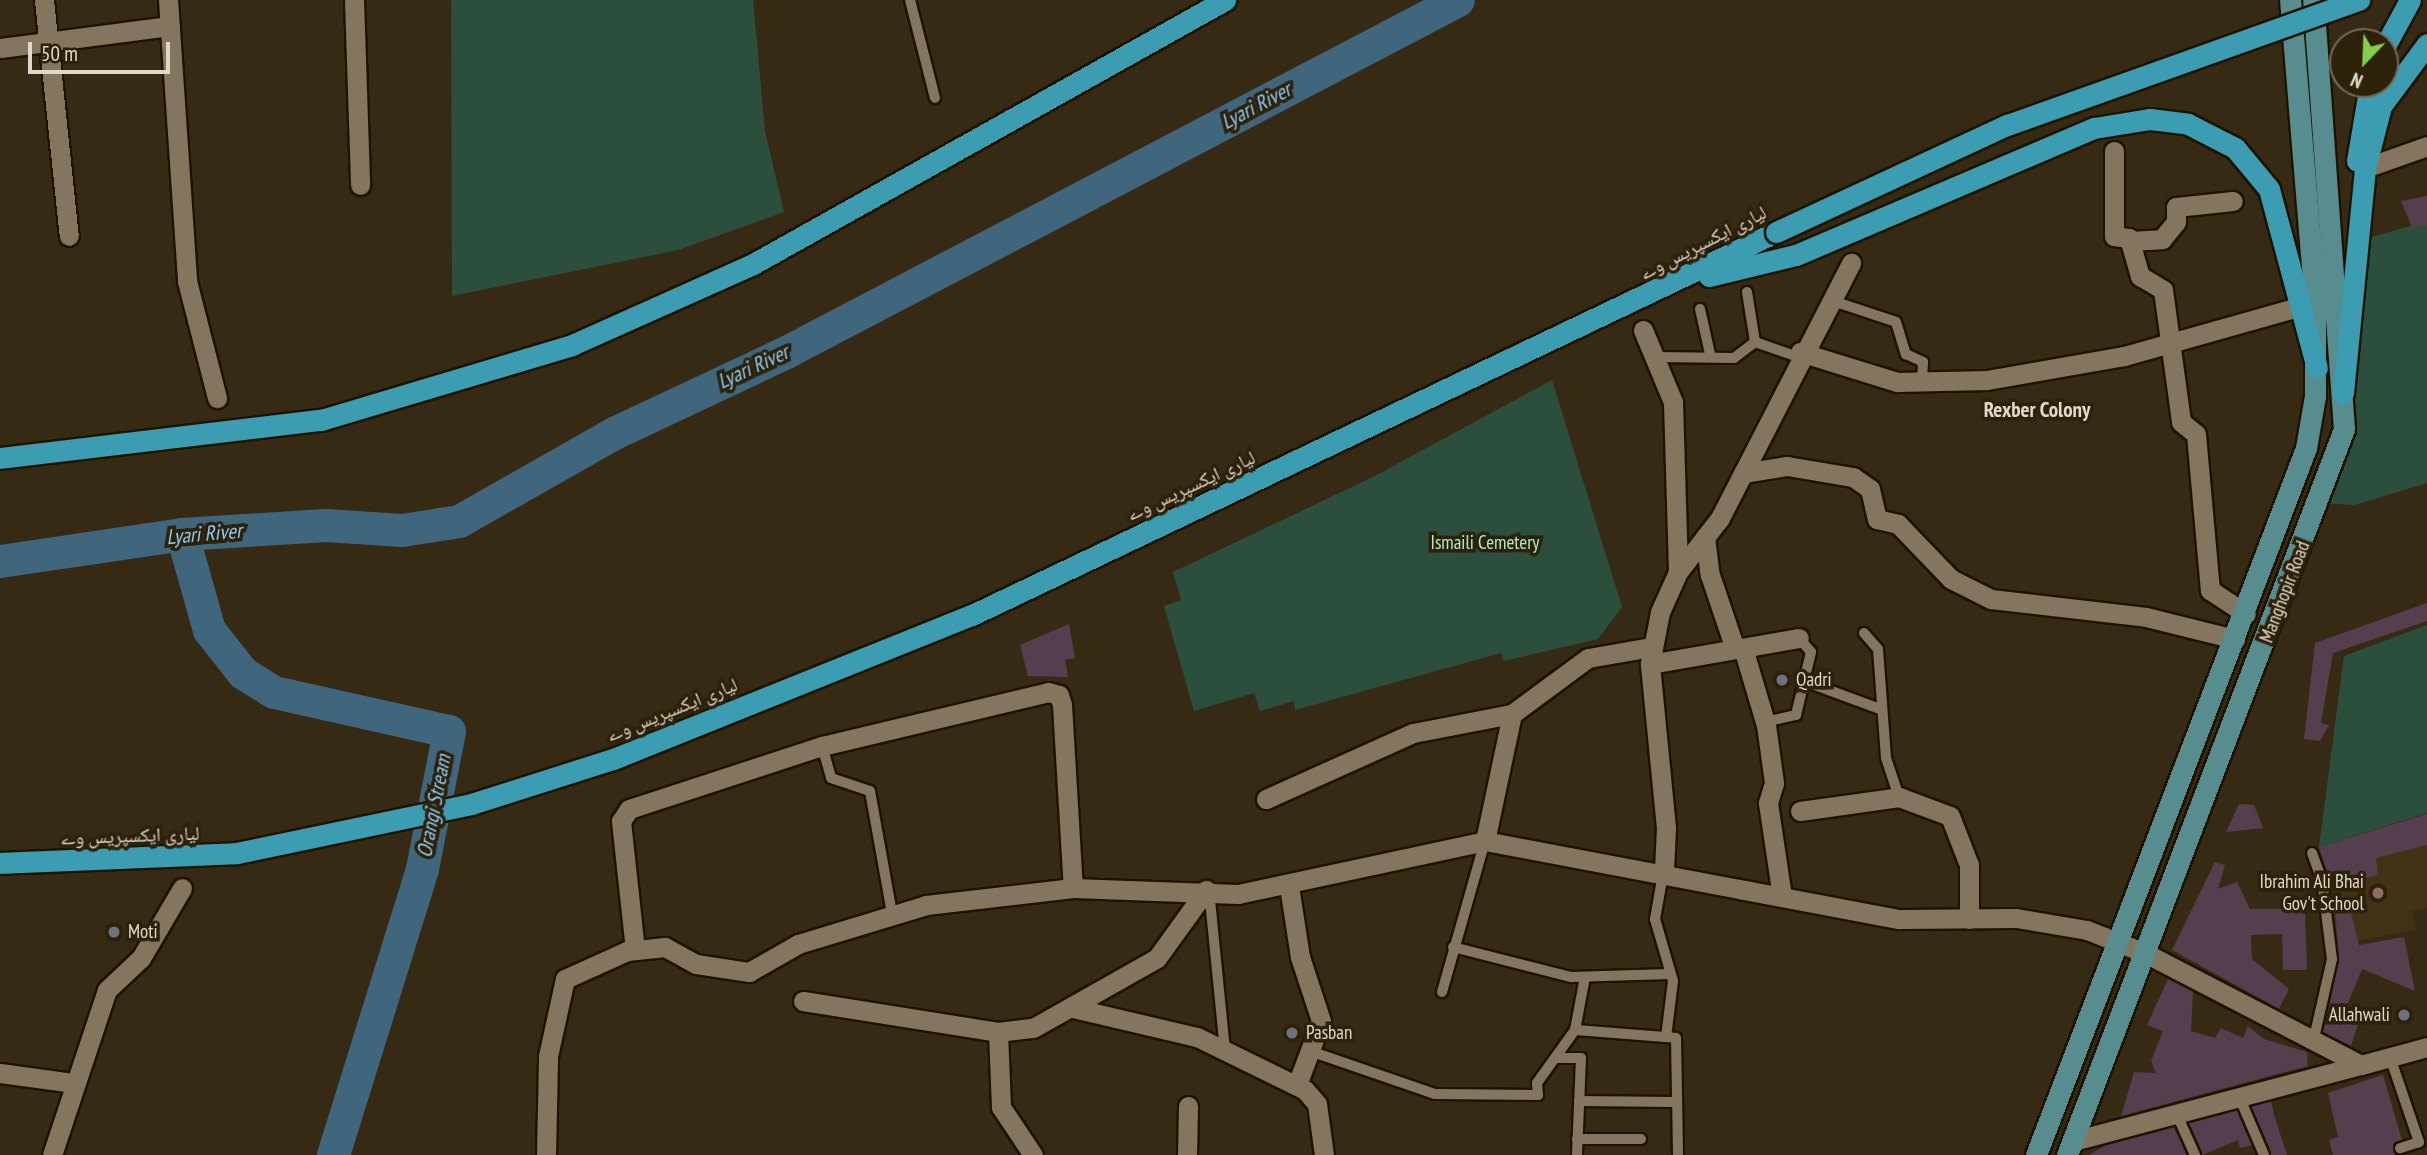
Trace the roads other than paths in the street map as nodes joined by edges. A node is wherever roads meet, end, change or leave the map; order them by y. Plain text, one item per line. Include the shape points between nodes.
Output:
1 (44, 0) edge
2 (168, 0) edge
3 (354, 0) edge
4 (910, 0) edge
5 (1225, 0) edge
6 (2290, 0) edge
7 (2314, 0) edge
8 (2359, 0) edge
9 (2410, 0) edge
10 (170, 26) junction
11 (2395, 28) edge
12 (49, 42) junction
13 (2427, 44) edge
14 (0, 48) edge
15 (935, 98) dead end
16 (2366, 98) edge
17 (2427, 146) edge
18 (2114, 152) dead end
19 (2365, 168) junction
20 (360, 185) dead end
21 (2233, 201) dead end
22 (69, 236) dead end
23 (2129, 241) junction
24 (1851, 263) dead end
25 (2353, 275) junction
26 (1675, 284) junction
27 (1747, 292) dead end
28 (1833, 301) junction
29 (2298, 307) junction
30 (1700, 309) dead end
31 (1643, 330) dead end
32 (1755, 342) junction
33 (2173, 343) junction
34 (1710, 354) junction
35 (1799, 355) junction
36 (1657, 357) junction
37 (2317, 368) junction
38 (1922, 383) junction
39 (2343, 393) junction
40 (217, 398) dead end
41 (0, 458) edge
42 (1742, 473) junction
43 (1705, 537) junction
44 (1678, 572) junction
45 (2246, 614) junction
46 (1864, 634) dead end
47 (1799, 638) joint
48 (2235, 639) junction
49 (1739, 648) junction
50 (1651, 655) junction
51 (1804, 681) junction
52 (1881, 709) junction
53 (1512, 714) junction
54 (1765, 722) junction
55 (822, 747) junction
56 (1899, 797) junction
57 (1266, 799) dead end
58 (1800, 811) dead end
59 (1485, 841) junction
60 (2312, 853) dead end
61 (0, 863) edge
62 (1664, 870) junction
63 (1289, 886) junction
64 (183, 888) dead end
65 (1073, 888) junction
66 (1207, 890) junction
67 (1782, 897) junction
68 (892, 913) junction
69 (1969, 919) junction
70 (2118, 942) junction
71 (1453, 947) junction
72 (635, 950) junction
73 (2145, 953) junction
74 (1669, 974) junction
75 (1585, 977) junction
76 (1442, 992) dead end
77 (803, 1001) dead end
78 (1073, 1008) junction
79 (1575, 1030) junction
80 (998, 1032) junction
81 (1666, 1037) junction
82 (2314, 1038) junction
83 (2427, 1047) edge
84 (1225, 1049) junction
85 (1310, 1051) junction
86 (2390, 1057) junction
87 (1559, 1058) junction
88 (2361, 1065) junction
89 (0, 1073) edge
90 (74, 1083) junction
91 (1297, 1085) junction
92 (1579, 1101) junction
93 (2241, 1101) junction
94 (1674, 1102) junction
95 (1188, 1106) dead end
96 (2178, 1117) junction
97 (1577, 1139) junction
98 (1641, 1139) dead end
99 (2070, 1148) edge
100 (2400, 1148) dead end
101 (59, 1153) edge
102 (546, 1155) edge
103 (1033, 1155) edge
104 (1187, 1155) edge
105 (1324, 1155) edge
106 (1577, 1155) edge
107 (1678, 1155) edge
108 (2036, 1155) edge
109 (2195, 1155) edge
110 (2264, 1155) edge

1 - 12 street
2 - 10 street
3 - 20 street
4 - 15 lane
5 - 41 highway via 753,264 572,345 321,420
6 - 37 main road, Manghopir Road
7 - 39 main road, Manghopir Road
8 - 26 highway, لیاری ایکسپریس وے, bridge via 2007,125
9 - 11 highway
10 - 12 street
10 - 40 street via 187,281
12 - 14 street
12 - 22 street
13 - 19 highway via 2381,106
16 - 25 highway via 2359,128
17 - 19 street
18 - 23 street via 2113,236
19 - 25 highway
21 - 23 street via 2176,206 2176,222 2162,239
23 - 33 street via 2140,276 2163,290
24 - 28 street
25 - 39 highway
26 - 29 highway via 1796,255 2094,128 2150,119 2188,124 2235,148 2269,189
26 - 61 highway, لیاری ایکسپریس وے via 972,615 613,758 471,804 237,853
27 - 32 lane
28 - 35 street
28 - 38 lane via 1896,322 1906,354 1923,362
29 - 33 street
29 - 37 highway
30 - 34 lane
31 - 36 street
32 - 34 lane via 1734,358
32 - 35 lane
33 - 38 street via 1987,380
33 - 45 street via 2181,422 2196,434 2210,590
34 - 36 lane
35 - 38 street via 1897,383
35 - 42 street
36 - 44 street via 1673,402
37 - 45 main road, Manghopir Road via 2306,448
39 - 73 main road, Manghopir Road via 2344,429 2331,468
42 - 43 street
42 - 48 street via 1787,466 1853,477 1870,489 1877,519 1898,524 1951,579 1991,599 2146,617
43 - 44 street
43 - 49 street via 1710,575
44 - 50 street
45 - 48 main road, Manghopir Road
46 - 52 lane via 1878,649
47 - 49 street
47 - 51 lane via 1811,652
48 - 70 main road, Manghopir Road
49 - 50 street
49 - 54 street
50 - 53 street via 1588,657
50 - 62 street via 1666,828
51 - 52 lane
51 - 54 lane via 1796,715
52 - 56 lane
53 - 57 street via 1413,733
53 - 59 street
54 - 67 street
55 - 65 street via 1048,692 1059,695
55 - 68 lane via 831,778 870,791
55 - 72 street via 623,814
56 - 58 street
56 - 69 street via 1950,817 1969,865
59 - 62 street
59 - 63 street
59 - 71 lane via 1478,884
60 - 82 lane via 2322,880 2332,959
62 - 67 street
62 - 74 lane via 1655,919
63 - 66 street via 1238,894
63 - 85 street via 1300,957 1321,1021
64 - 90 street via 141,958 107,990
65 - 66 street
65 - 68 street
66 - 78 street via 1157,958
66 - 84 lane
67 - 69 street via 1899,919
68 - 72 street via 798,944 749,972 696,964 665,947
69 - 70 street via 2016,918
70 - 73 street
70 - 108 main road, Manghopir Road
71 - 75 lane
71 - 76 lane
72 - 102 street via 565,979 548,1056
73 - 82 street
73 - 99 main road, Manghopir Road
74 - 75 lane
74 - 81 lane
75 - 79 lane
77 - 80 street
78 - 80 street via 1033,1028
78 - 84 street
79 - 81 lane
79 - 87 lane
80 - 103 street via 1001,1107
81 - 94 lane via 1676,1038
82 - 88 street
83 - 86 street
84 - 91 street
85 - 87 lane via 1435,1094 1475,1096 1538,1095 1537,1083
85 - 91 street
86 - 88 street
86 - 100 lane via 2419,1142
87 - 92 lane via 1581,1058
88 - 93 street
89 - 90 street
90 - 101 street
91 - 105 street via 1317,1104
92 - 94 lane
92 - 97 lane
93 - 96 street
93 - 110 lane
94 - 107 lane
95 - 104 street
96 - 99 street
96 - 109 lane
97 - 98 lane
97 - 106 lane

